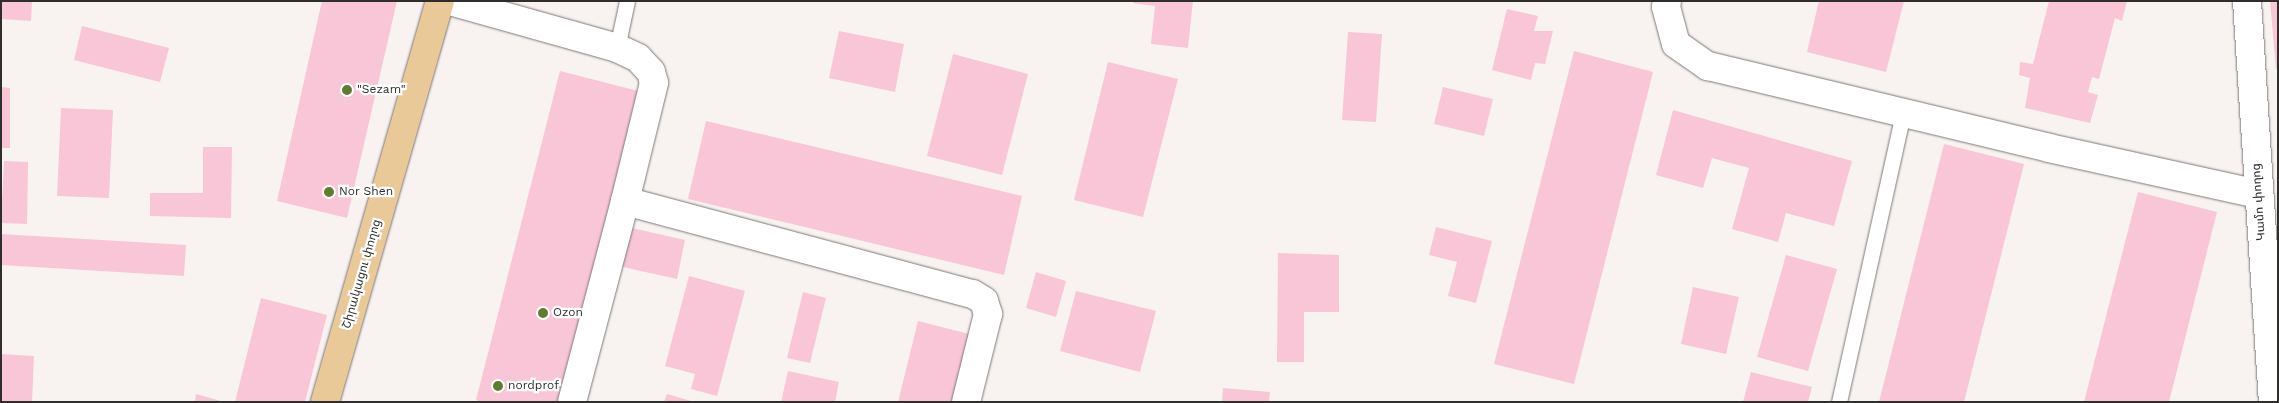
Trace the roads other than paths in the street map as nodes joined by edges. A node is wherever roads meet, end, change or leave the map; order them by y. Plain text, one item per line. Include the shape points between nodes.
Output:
1 (440, 1) edge
2 (450, 1) edge
3 (627, 1) edge
4 (1667, 1) edge
5 (2247, 1) edge
6 (617, 48) junction
7 (1903, 114) junction
8 (2258, 194) junction
9 (625, 201) junction
10 (325, 402) edge
11 (572, 402) edge
12 (966, 402) edge
13 (1839, 402) edge
14 (2273, 402) edge

1 - 10 main road, Շիրակացու փողոց
2 - 6 street
3 - 6 lane
4 - 7 street via 1676,44 1708,66
5 - 8 street, Կամո փողոց
6 - 9 street via 638,58 651,72 654,82
7 - 8 street
7 - 13 lane
8 - 14 street, Կամո փողոց
9 - 11 street
9 - 12 street via 974,294 984,301 988,314

